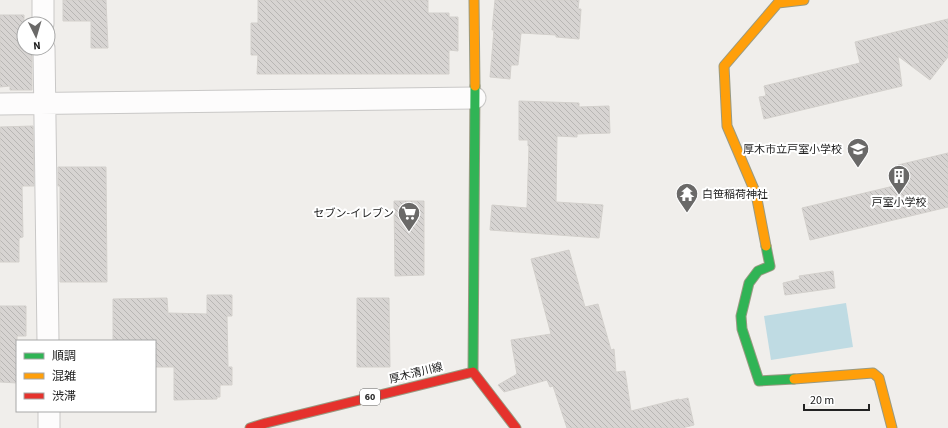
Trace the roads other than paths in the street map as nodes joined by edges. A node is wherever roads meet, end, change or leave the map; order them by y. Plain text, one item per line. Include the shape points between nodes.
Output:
1 (43, 0) edge
2 (474, 0) edge
3 (804, 0) edge
4 (44, 16) edge
5 (44, 56) edge
6 (475, 98) junction
7 (0, 104) edge
8 (44, 104) junction
9 (48, 340) edge
10 (473, 372) junction
11 (49, 412) edge
12 (49, 428) edge
13 (250, 428) edge
14 (516, 428) edge
15 (892, 428) edge

1 - 4 street
2 - 6 street
3 - 15 street via 778,3 724,66 727,126 756,194 770,266 758,271 748,283 741,316 742,328 759,381 873,373 879,378
5 - 8 street
6 - 8 street
6 - 10 street
7 - 8 street
8 - 9 street
10 - 13 street, 厚木清川線 / 60
10 - 14 street
11 - 12 street

